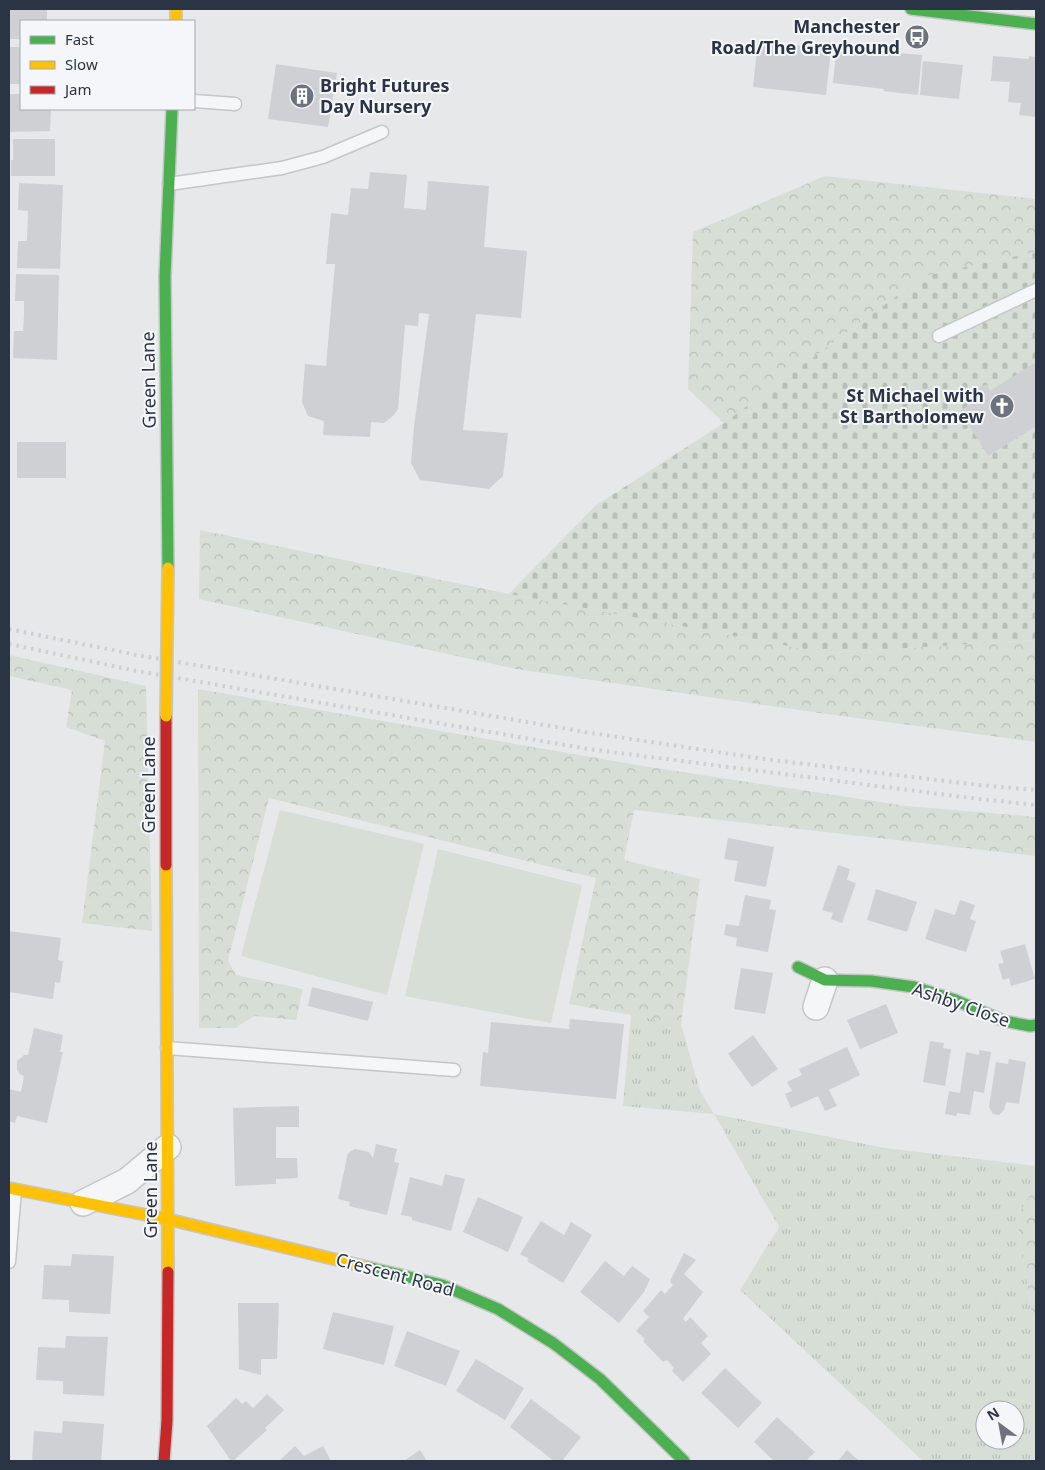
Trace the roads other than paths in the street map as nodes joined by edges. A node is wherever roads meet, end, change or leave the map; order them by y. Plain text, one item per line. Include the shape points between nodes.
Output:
1 (911, 9) edge
2 (1036, 24) edge
3 (195, 101) edge
4 (235, 104) dead end
5 (172, 110) edge
6 (382, 132) dead end
7 (169, 184) junction
8 (1036, 290) edge
9 (939, 336) dead end
10 (798, 967) dead end
11 (826, 980) junction
12 (816, 1007) dead end
13 (1036, 1026) edge
14 (168, 1048) junction
15 (454, 1070) dead end
16 (168, 1147) junction
17 (12, 1189) edge
18 (83, 1202) junction
19 (167, 1219) junction
20 (9, 1262) edge
21 (164, 1461) edge
22 (684, 1461) edge

1 - 2 street
3 - 4 lane
5 - 7 street, Green Lane
6 - 7 lane via 323,157 282,168
7 - 14 street, Green Lane, bridge via 165,276
8 - 9 lane
10 - 11 street, Ashby Close
11 - 12 street
11 - 13 street, Ashby Close via 871,981 914,987 956,1000 1004,1022
14 - 15 lane
14 - 16 street, Green Lane
16 - 18 street via 128,1181
16 - 19 street, Green Lane
17 - 18 street, Crescent Road
17 - 20 lane
18 - 19 street, Crescent Road
19 - 21 street, Green Lane via 167,1421
19 - 22 street, Crescent Road via 442,1285 498,1308 553,1343 600,1379

